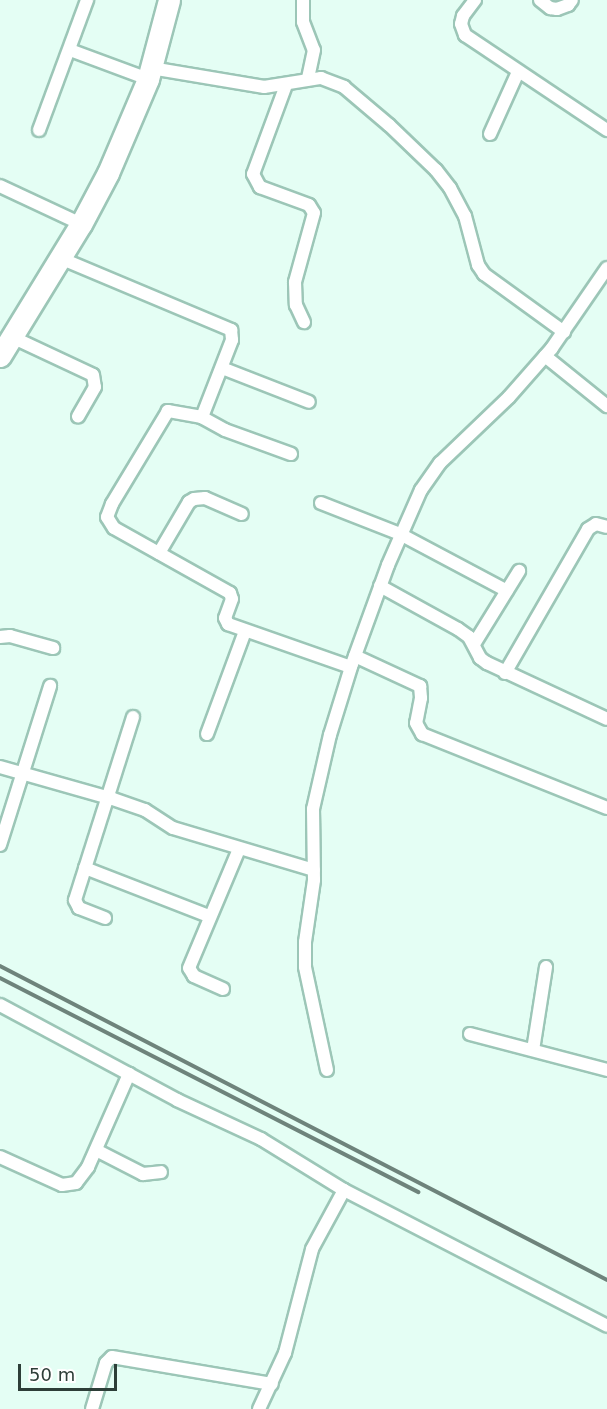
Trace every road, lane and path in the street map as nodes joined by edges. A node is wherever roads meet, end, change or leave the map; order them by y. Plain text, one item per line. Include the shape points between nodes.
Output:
1 (87, 0) edge
2 (169, 0) edge
3 (303, 0) edge
4 (475, 0) edge
5 (540, 0) edge
6 (572, 0) edge
7 (70, 50) junction
8 (518, 72) junction
9 (149, 73) junction
10 (308, 79) junction
11 (286, 85) junction
12 (39, 130) dead end
13 (607, 130) edge
14 (490, 134) dead end
15 (0, 186) edge
16 (81, 224) junction
17 (60, 258) junction
18 (607, 268) edge
19 (304, 322) dead end
20 (564, 332) junction
21 (12, 337) junction
22 (0, 356) edge
23 (545, 356) junction
24 (222, 368) junction
25 (309, 402) dead end
26 (607, 406) edge
27 (78, 417) dead end
28 (202, 417) junction
29 (291, 454) dead end
30 (321, 503) dead end
31 (242, 514) dead end
32 (607, 527) edge
33 (400, 534) junction
34 (159, 553) junction
35 (519, 571) dead end
36 (380, 586) junction
37 (507, 591) junction
38 (244, 631) junction
39 (0, 636) edge
40 (474, 644) junction
41 (53, 648) dead end
42 (353, 662) junction
43 (505, 673) junction
44 (50, 686) dead end
45 (133, 717) dead end
46 (607, 719) edge
47 (207, 734) dead end
48 (0, 767) edge
49 (23, 774) junction
50 (106, 797) junction
51 (607, 808) edge
52 (0, 845) edge
53 (239, 849) junction
54 (85, 868) junction
55 (314, 870) junction
56 (209, 916) junction
57 (105, 918) dead end
58 (546, 967) dead end
59 (223, 990) dead end
60 (0, 1005) edge
61 (470, 1034) dead end
62 (533, 1050) junction
63 (327, 1070) dead end
64 (607, 1070) edge
65 (129, 1074) junction
66 (96, 1150) junction
67 (0, 1157) edge
68 (161, 1172) dead end
69 (344, 1190) junction
70 (607, 1326) edge
71 (272, 1384) junction
72 (92, 1409) edge
73 (259, 1409) edge

1 - 7 street
2 - 9 highway
3 - 10 street via 303,22 314,50
4 - 8 street via 463,16 462,30
5 - 6 street via 557,9
7 - 9 street
7 - 12 street
8 - 13 street
8 - 14 street
9 - 11 street via 264,87
9 - 16 highway via 128,132
10 - 11 street
10 - 20 street via 321,78 344,87 436,170 465,216 484,274
11 - 19 street via 253,174 260,187 312,208 314,220 295,282 296,305
15 - 16 street
16 - 17 highway
17 - 21 highway
17 - 24 street via 231,330 232,340
18 - 20 street
20 - 23 street
21 - 22 highway
21 - 27 street via 93,375 95,387
23 - 26 street
23 - 33 street via 509,397 440,463 421,490
24 - 25 street
24 - 28 street
28 - 29 street via 225,430
28 - 34 street via 172,411 164,414 108,510 107,517 114,528
30 - 33 street
31 - 34 street via 205,498 194,499
32 - 43 street via 596,524 588,529
33 - 36 street
33 - 37 street
34 - 38 street via 230,593 226,622
35 - 37 street
36 - 40 street via 434,613
36 - 42 street
37 - 40 street
38 - 42 street
38 - 47 street
39 - 41 street
40 - 43 street via 480,658
42 - 51 street via 420,686 416,723 422,734
42 - 55 street via 316,790
43 - 46 street
44 - 49 street
45 - 50 street
48 - 49 street
49 - 50 street
49 - 52 street
50 - 53 street via 145,810 173,828
50 - 54 street
53 - 55 street
53 - 56 street
54 - 56 street
54 - 57 street via 76,905
55 - 63 street via 305,967
56 - 59 street via 189,968 194,976
58 - 62 street
60 - 65 street
61 - 62 street
62 - 64 street
65 - 66 street
65 - 69 street via 261,1139
66 - 67 street via 82,1178 70,1186
66 - 68 street via 144,1174
69 - 70 street
69 - 71 street via 312,1249 285,1353
71 - 72 street via 112,1357 106,1363
71 - 73 street

